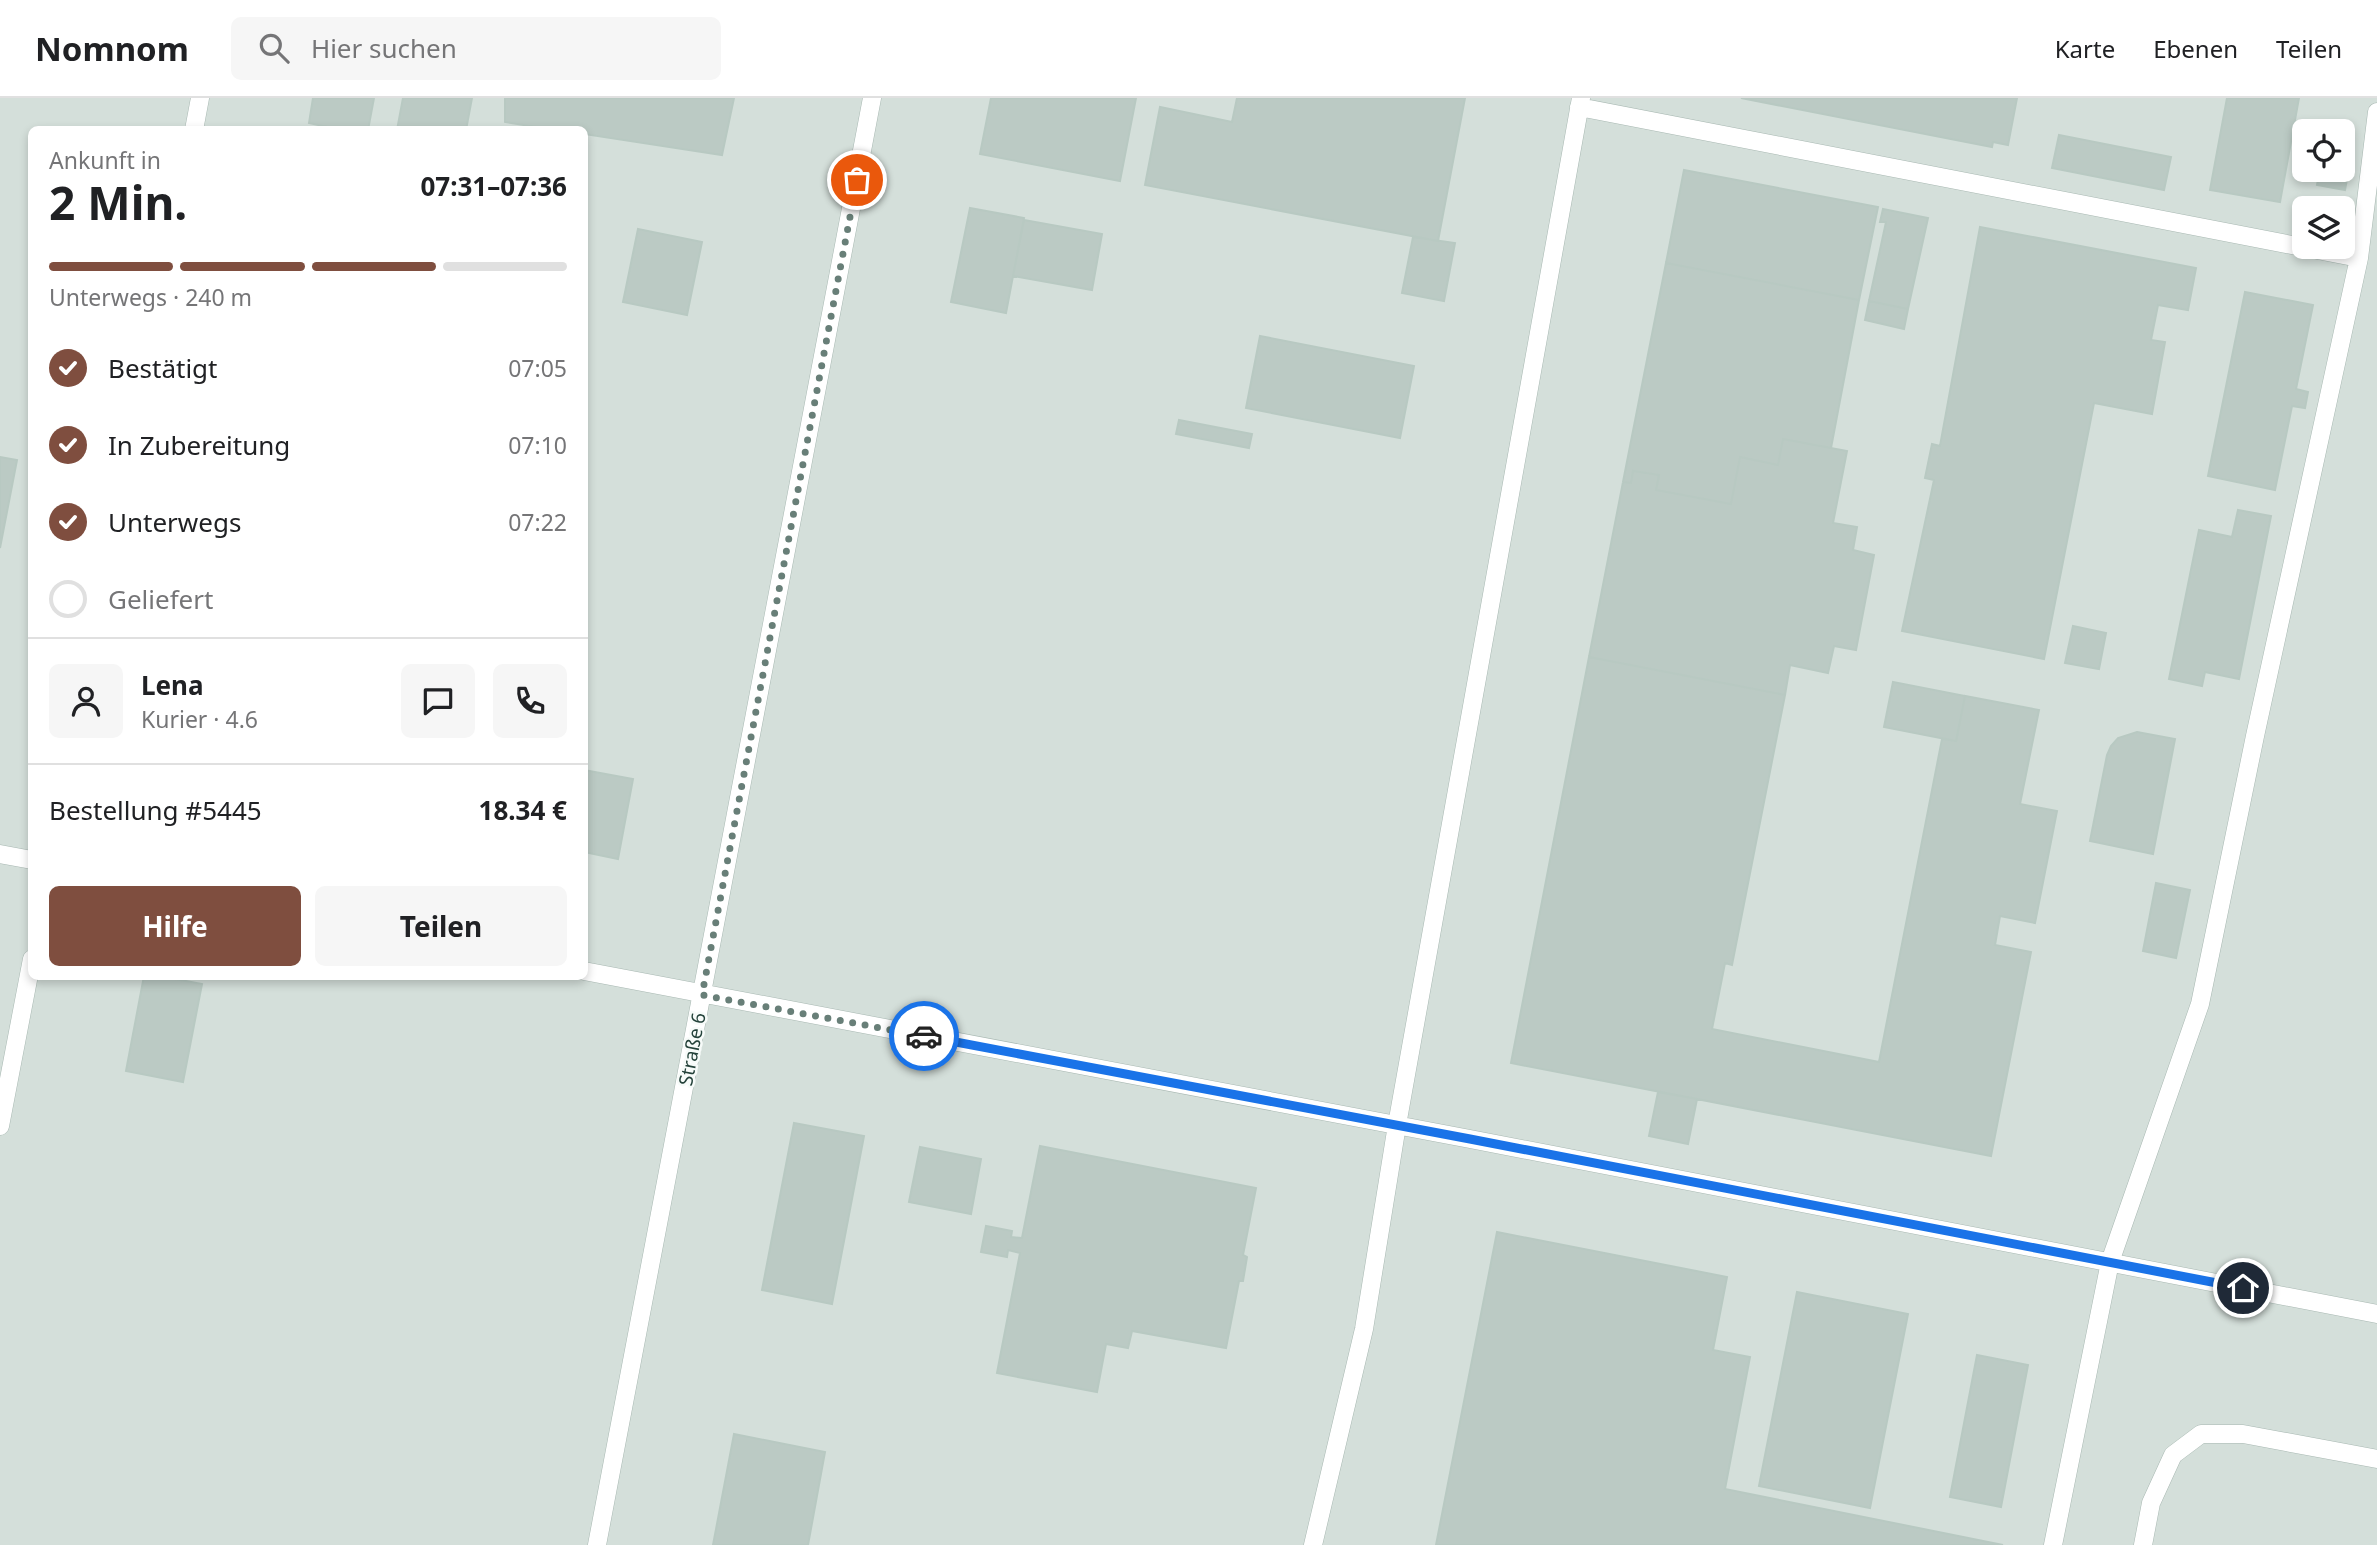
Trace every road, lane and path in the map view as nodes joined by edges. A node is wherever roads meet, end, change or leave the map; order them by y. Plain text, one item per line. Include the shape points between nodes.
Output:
1 (200, 98) edge
2 (872, 98) edge
3 (1580, 103) edge
4 (2377, 112) edge
5 (195, 126) edge
6 (2359, 258) junction
7 (0, 854) edge
8 (28, 859) edge
9 (588, 972) edge
10 (28, 980) edge
11 (702, 995) junction
12 (1397, 1125) junction
13 (0, 1126) edge
14 (2110, 1262) junction
15 (2377, 1314) edge
16 (2377, 1459) edge
17 (597, 1545) edge
18 (1313, 1545) edge
19 (2053, 1545) edge
20 (2143, 1545) edge

1 - 5 lane
2 - 11 lane, Straße 6
3 - 6 lane
3 - 12 lane
4 - 6 lane
6 - 14 lane via 2200,1004
7 - 8 lane
9 - 11 lane
10 - 13 lane
11 - 12 lane
11 - 17 lane, Straße 6
12 - 14 lane
12 - 18 lane via 1364,1329
14 - 15 lane
14 - 19 lane
16 - 20 lane via 2243,1434 2201,1434 2173,1455 2151,1503

